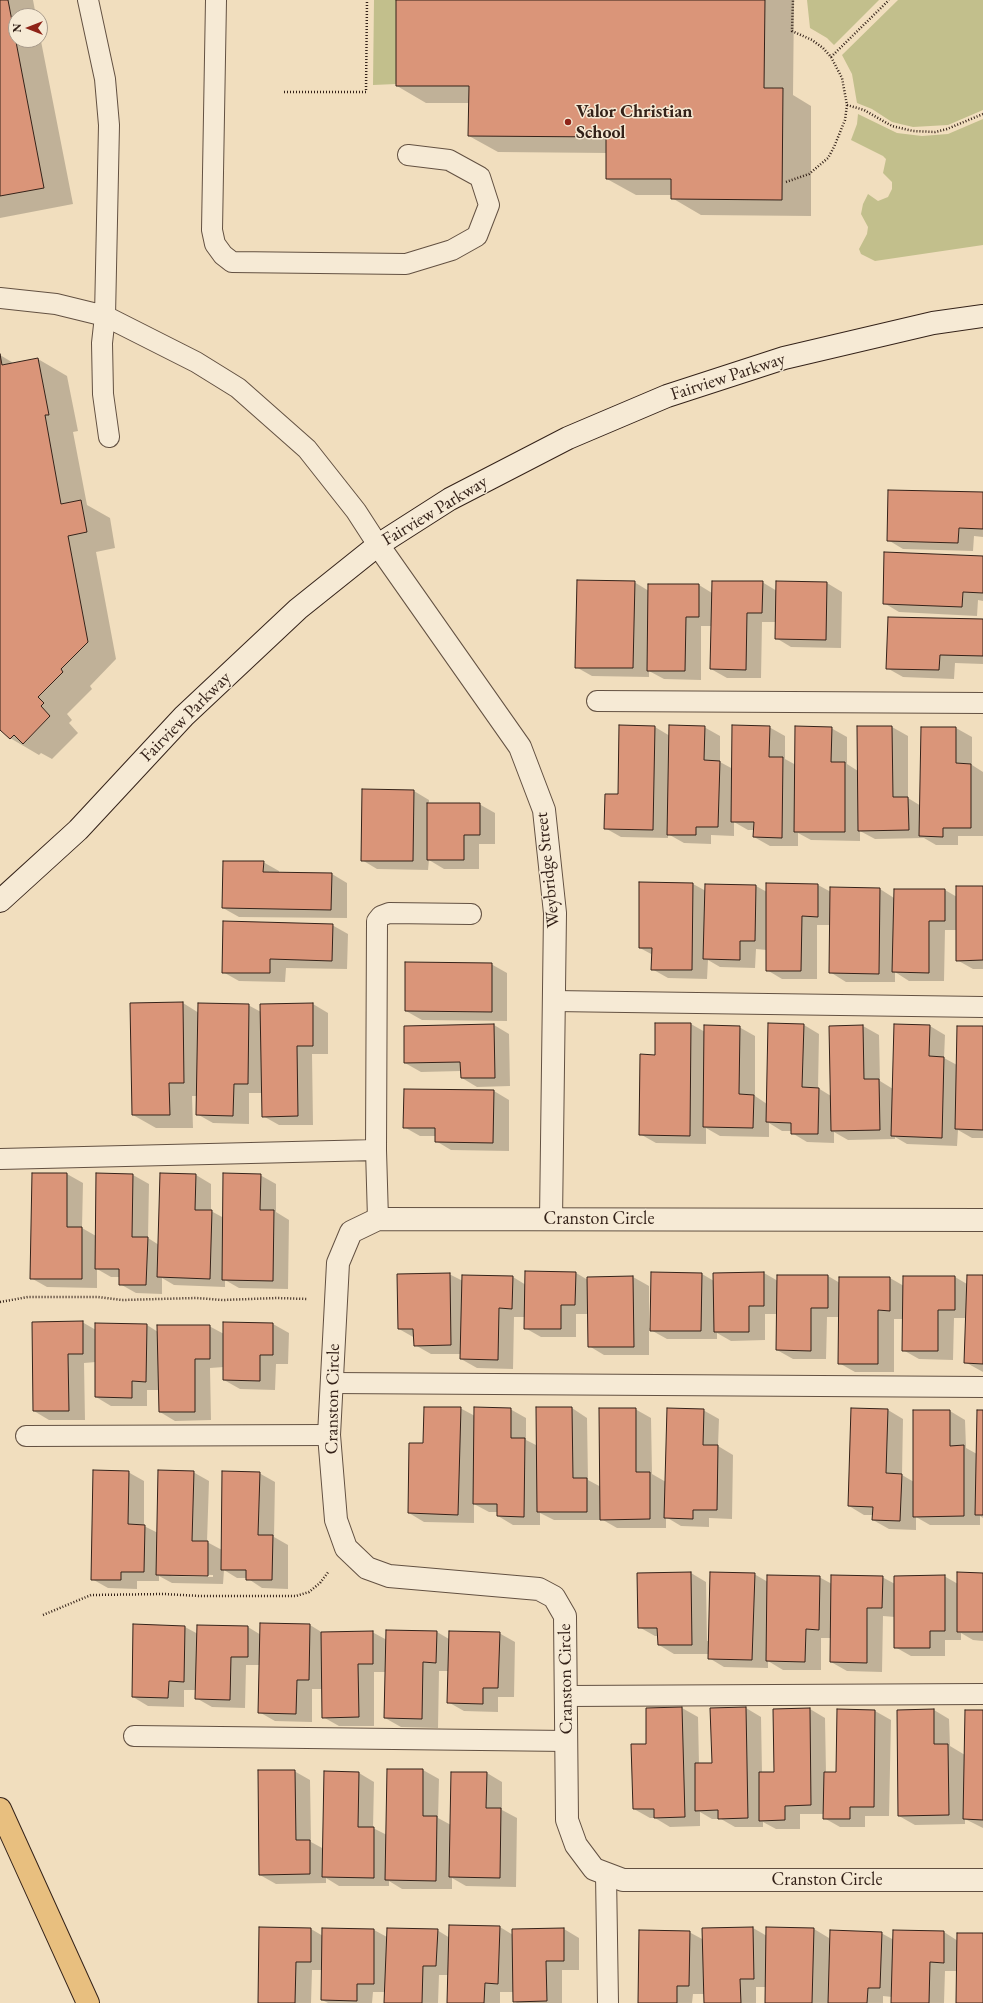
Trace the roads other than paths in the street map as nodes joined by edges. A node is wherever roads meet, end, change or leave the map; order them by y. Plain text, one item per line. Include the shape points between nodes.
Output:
1 (88, 0) edge
2 (216, 0) edge
3 (408, 155) dead end
4 (0, 298) edge
5 (105, 316) junction
6 (983, 316) edge
7 (109, 437) dead end
8 (378, 545) junction
9 (597, 701) dead end
10 (983, 702) edge
11 (0, 901) edge
12 (471, 914) dead end
13 (554, 1001) junction
14 (983, 1007) edge
15 (376, 1150) junction
16 (0, 1159) edge
17 (378, 1219) junction
18 (551, 1219) junction
19 (983, 1220) edge
20 (331, 1383) junction
21 (983, 1387) edge
22 (328, 1435) junction
23 (26, 1436) dead end
24 (983, 1694) edge
25 (566, 1696) junction
26 (134, 1736) dead end
27 (567, 1740) junction
28 (0, 1809) edge
29 (606, 1874) junction
30 (983, 1880) edge
31 (88, 2003) edge
32 (608, 2003) edge

1 - 5 lane via 105,79 108,125
2 - 3 lane via 212,230 215,244 223,255 232,262 406,264 452,250 477,236 489,205 480,177 448,160
4 - 5 lane via 56,304
5 - 7 lane via 102,343
5 - 8 lane via 196,362 238,388 307,449 356,511
6 - 8 street, Fairview Parkway via 933,323 784,358 667,396 568,438 457,495
8 - 11 street, Fairview Parkway via 298,609 190,711 78,830
8 - 13 street, Weybridge Street via 520,747 544,810 555,913
9 - 10 lane
12 - 15 lane via 389,913 377,921
13 - 14 lane
13 - 18 street, Weybridge Street
15 - 16 lane
15 - 17 lane
17 - 18 street, Cranston Circle
17 - 20 street, Cranston Circle via 352,1232 338,1263
18 - 19 street, Cranston Circle
20 - 21 lane
20 - 22 street, Cranston Circle
22 - 23 lane
22 - 25 street, Cranston Circle via 336,1520 346,1548 367,1568 389,1576 539,1589 554,1597 565,1616
24 - 25 lane
25 - 27 street, Cranston Circle
26 - 27 lane
27 - 29 street, Cranston Circle via 567,1820 576,1846 594,1869
28 - 31 main road
29 - 30 street, Cranston Circle via 623,1880
29 - 32 lane

